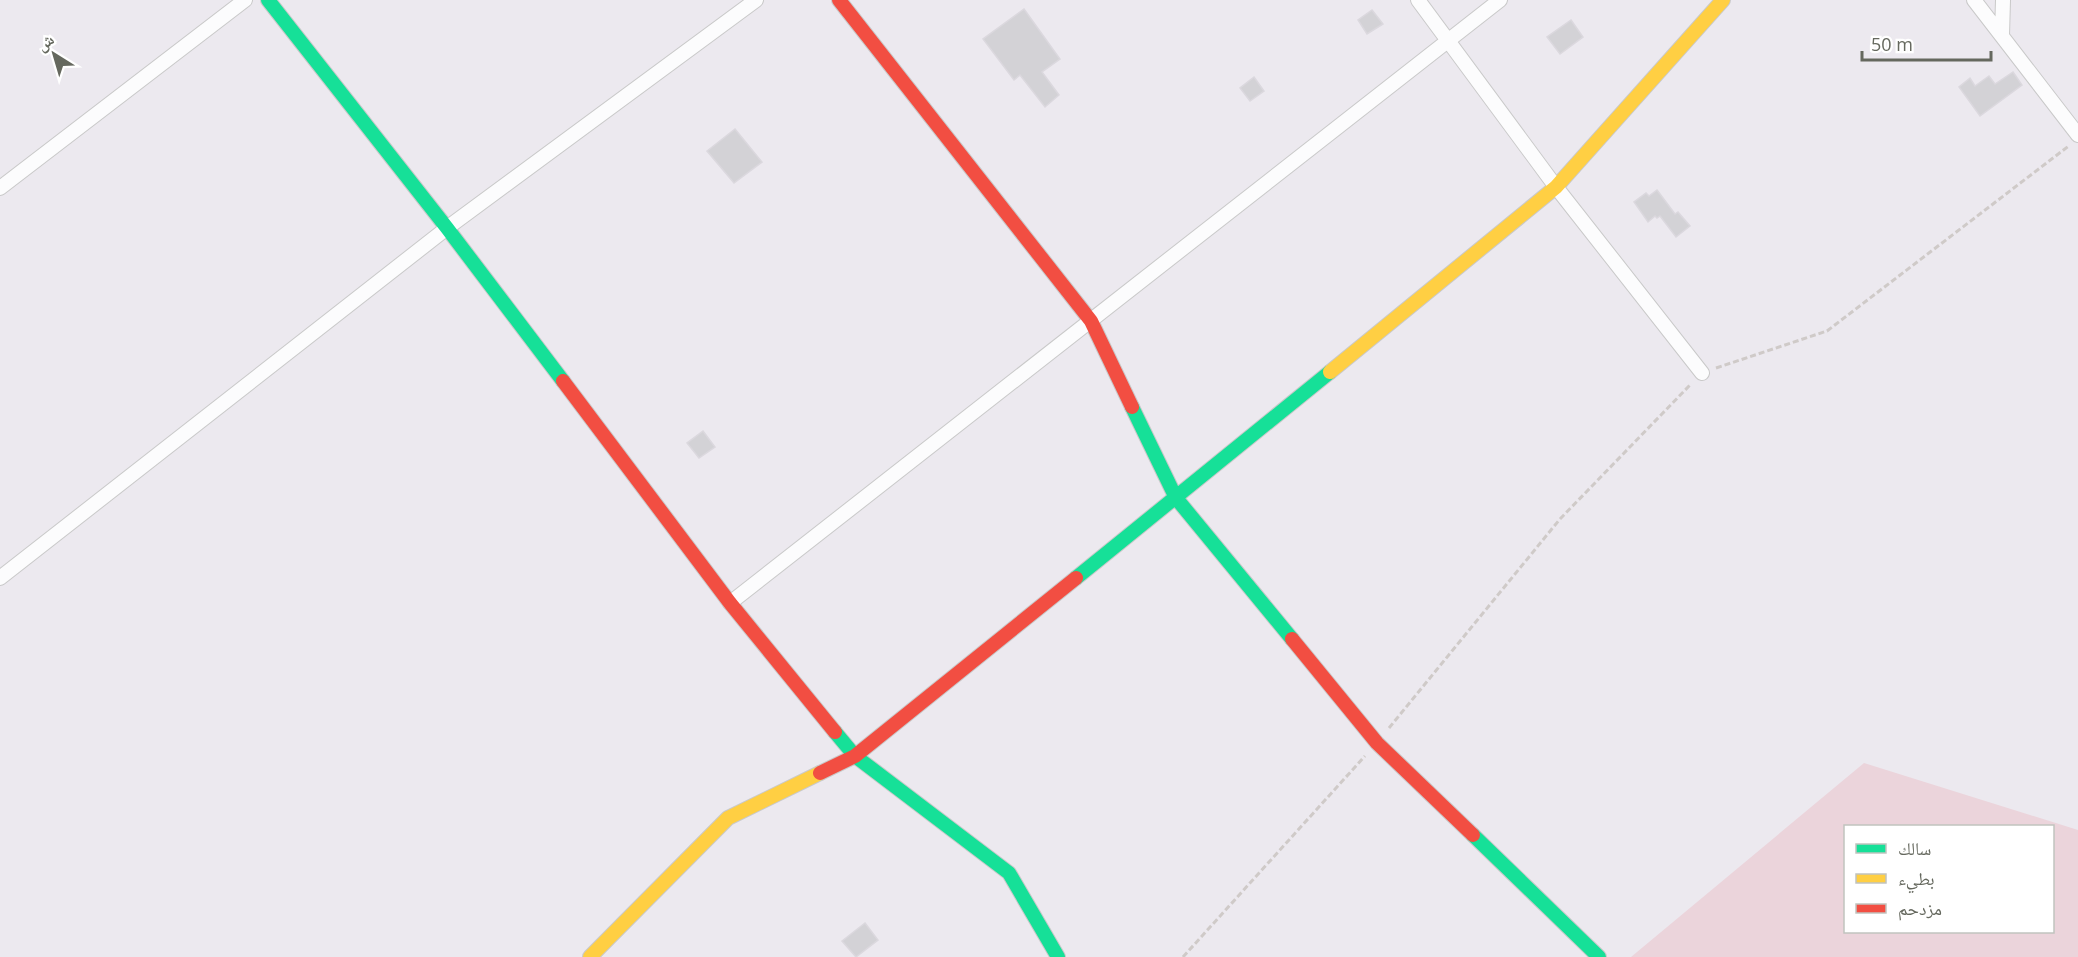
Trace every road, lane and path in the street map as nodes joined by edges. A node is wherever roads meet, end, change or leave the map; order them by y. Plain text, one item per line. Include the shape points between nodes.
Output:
1 (245, 0) edge
2 (267, 0) edge
3 (756, 0) edge
4 (839, 0) edge
5 (1418, 0) edge
6 (1500, 0) edge
7 (1722, 0) edge
8 (1974, 0) edge
9 (2003, 0) edge
10 (2002, 35) junction
11 (1448, 40) junction
12 (2078, 136) edge
13 (1556, 187) junction
14 (0, 188) edge
15 (447, 228) junction
16 (1091, 321) junction
17 (1702, 373) junction
18 (1176, 498) junction
19 (0, 578) edge
20 (730, 603) junction
21 (1377, 743) junction
22 (855, 756) junction
23 (590, 957) edge
24 (1058, 957) edge
25 (1183, 957) edge
26 (1599, 957) edge

1 - 14 street
2 - 15 street
3 - 15 street
4 - 16 street
5 - 11 street
6 - 11 street
7 - 13 street
8 - 10 street
9 - 10 street
10 - 12 street
11 - 13 street
11 - 16 street
12 - 17 path via 1827,331
13 - 17 street
13 - 18 street
15 - 19 street
15 - 20 street
16 - 18 street
16 - 20 street
17 - 21 path via 1560,519
18 - 21 street
18 - 22 street
20 - 22 street
21 - 25 path
21 - 26 street
22 - 23 street via 728,818
22 - 24 street via 1009,873

